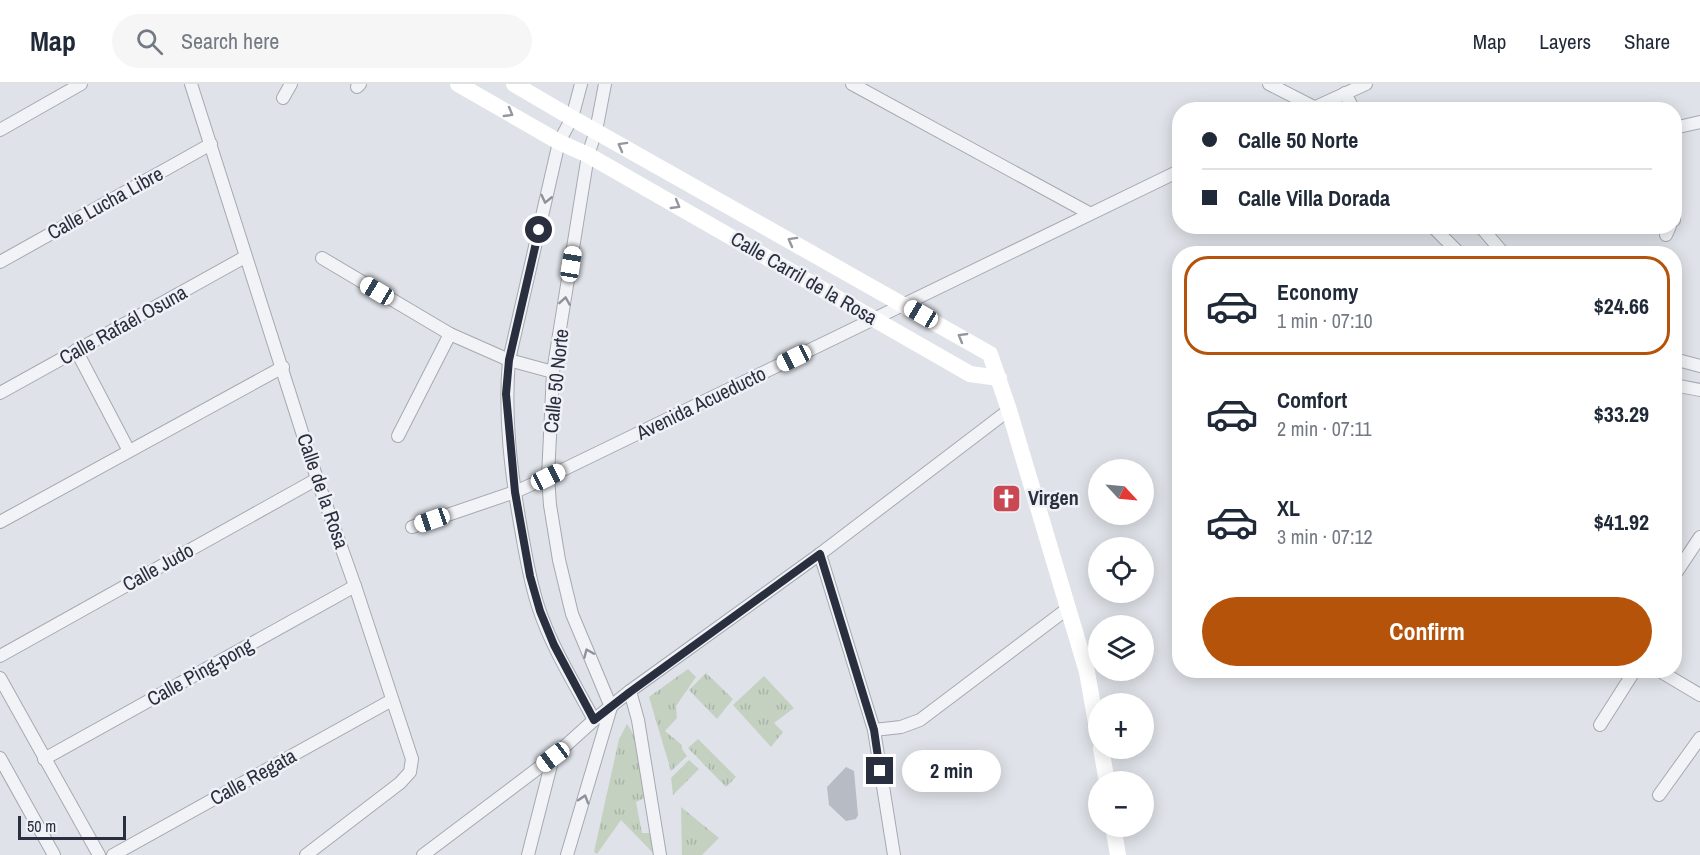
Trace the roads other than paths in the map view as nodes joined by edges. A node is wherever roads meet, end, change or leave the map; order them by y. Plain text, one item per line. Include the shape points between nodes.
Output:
1 (81, 84) edge
2 (190, 84) edge
3 (291, 84) edge
4 (458, 84) edge
5 (514, 84) edge
6 (581, 84) edge
7 (605, 84) edge
8 (852, 84) edge
9 (1269, 84) edge
10 (1366, 84) edge
11 (1345, 93) junction
12 (283, 99) dead end
13 (1300, 102) edge
14 (1325, 102) edge
15 (1350, 102) edge
16 (572, 118) junction
17 (1700, 122) edge
18 (1682, 126) edge
19 (0, 130) edge
20 (596, 131) junction
21 (559, 142) junction
22 (211, 144) junction
23 (588, 155) junction
24 (1172, 174) edge
25 (1089, 213) junction
26 (1440, 234) edge
27 (1487, 234) edge
28 (1452, 246) edge
29 (1497, 246) edge
30 (245, 257) junction
31 (322, 258) dead end
32 (0, 262) edge
33 (904, 304) junction
34 (875, 318) junction
35 (450, 334) junction
36 (76, 350) junction
37 (509, 360) junction
38 (1682, 361) edge
39 (1700, 366) edge
40 (283, 367) junction
41 (553, 372) junction
42 (999, 378) junction
43 (1682, 387) edge
44 (1700, 390) edge
45 (0, 393) edge
46 (1009, 410) junction
47 (398, 436) dead end
48 (129, 451) junction
49 (548, 477) junction
50 (317, 479) junction
51 (515, 492) junction
52 (0, 522) edge
53 (412, 527) dead end
54 (1700, 537) edge
55 (820, 554) junction
56 (1682, 564) edge
57 (355, 586) junction
58 (1067, 609) junction
59 (0, 656) edge
60 (0, 678) edge
61 (1630, 678) edge
62 (1671, 678) edge
63 (630, 692) junction
64 (1090, 693) edge
65 (1700, 695) edge
66 (392, 700) junction
67 (611, 707) junction
68 (594, 720) junction
69 (1600, 725) dead end
70 (874, 730) junction
71 (1700, 738) edge
72 (553, 757) junction
73 (0, 758) edge
74 (44, 759) junction
75 (1659, 795) dead end
76 (1115, 837) edge
77 (892, 854) edge
78 (54, 855) edge
79 (99, 855) edge
80 (113, 855) edge
81 (306, 855) edge
82 (423, 855) edge
83 (528, 855) edge
84 (567, 855) edge
85 (660, 855) edge
86 (1118, 855) edge

1 - 19 street
2 - 22 street, Calle de la Rosa
3 - 12 street
4 -> 21 main road, Calle Carril de la Rosa
5 - 16 main road, Calle Carril de la Rosa
6 - 16 street
7 - 20 street, Calle 50 Norte
8 - 25 street
9 - 13 street
10 - 11 street
11 - 14 street
11 - 15 street
16 - 20 main road, Calle Carril de la Rosa
16 - 21 street
17 - 18 street
20 - 23 street, Calle 50 Norte
33 -> 20 main road, Calle Carril de la Rosa
21 - 23 main road, Calle Carril de la Rosa
21 -> 37 street
22 - 30 street, Calle de la Rosa
22 - 32 street, Calle Lucha Libre
23 -> 34 main road, Calle Carril de la Rosa
41 -> 23 street, Calle 50 Norte
24 - 25 street, Avenida Acueducto
25 - 33 street, Avenida Acueducto
26 - 28 street
27 - 29 street
30 - 36 street, Calle Rafaél Osuna
30 - 40 street, Calle de la Rosa
31 - 35 street
33 - 34 street, Avenida Acueducto
42 -> 33 main road, Calle Carril de la Rosa via 990,354
34 - 42 main road, Calle Carril de la Rosa via 970,374
34 - 49 street, Avenida Acueducto
35 - 37 street
35 - 47 street
36 - 45 street, Calle Rafaél Osuna
36 - 48 street
37 - 41 street
37 - 51 street via 506,394
38 - 39 street
40 - 48 street
40 - 50 street, Calle de la Rosa
41 - 49 street, Calle 50 Norte
42 - 46 main road
43 - 44 street
46 - 55 street
46 - 58 main road
48 - 52 street
49 - 51 street, Avenida Acueducto
67 -> 49 street, Calle 50 Norte via 572,614 559,560
50 - 57 street, Calle de la Rosa
50 - 59 street, Calle Judo
51 - 53 street, Avenida Acueducto
51 - 68 street via 540,611
54 - 56 street
55 - 63 street
55 - 70 street
57 - 66 street, Calle de la Rosa
57 - 74 street, Calle Ping-pong
58 - 64 main road
58 - 70 street via 920,720
60 - 74 street
61 - 69 street
62 - 65 street
63 - 67 street
63 - 85 street
66 - 80 street, Calle Regata
66 - 81 street, Calle de la Rosa via 412,759 410,772
67 - 68 street
84 -> 67 street
68 - 72 street
70 - 77 street
71 - 75 street
72 - 82 street
72 - 83 street
73 - 78 street
74 - 79 street
76 - 86 main road

